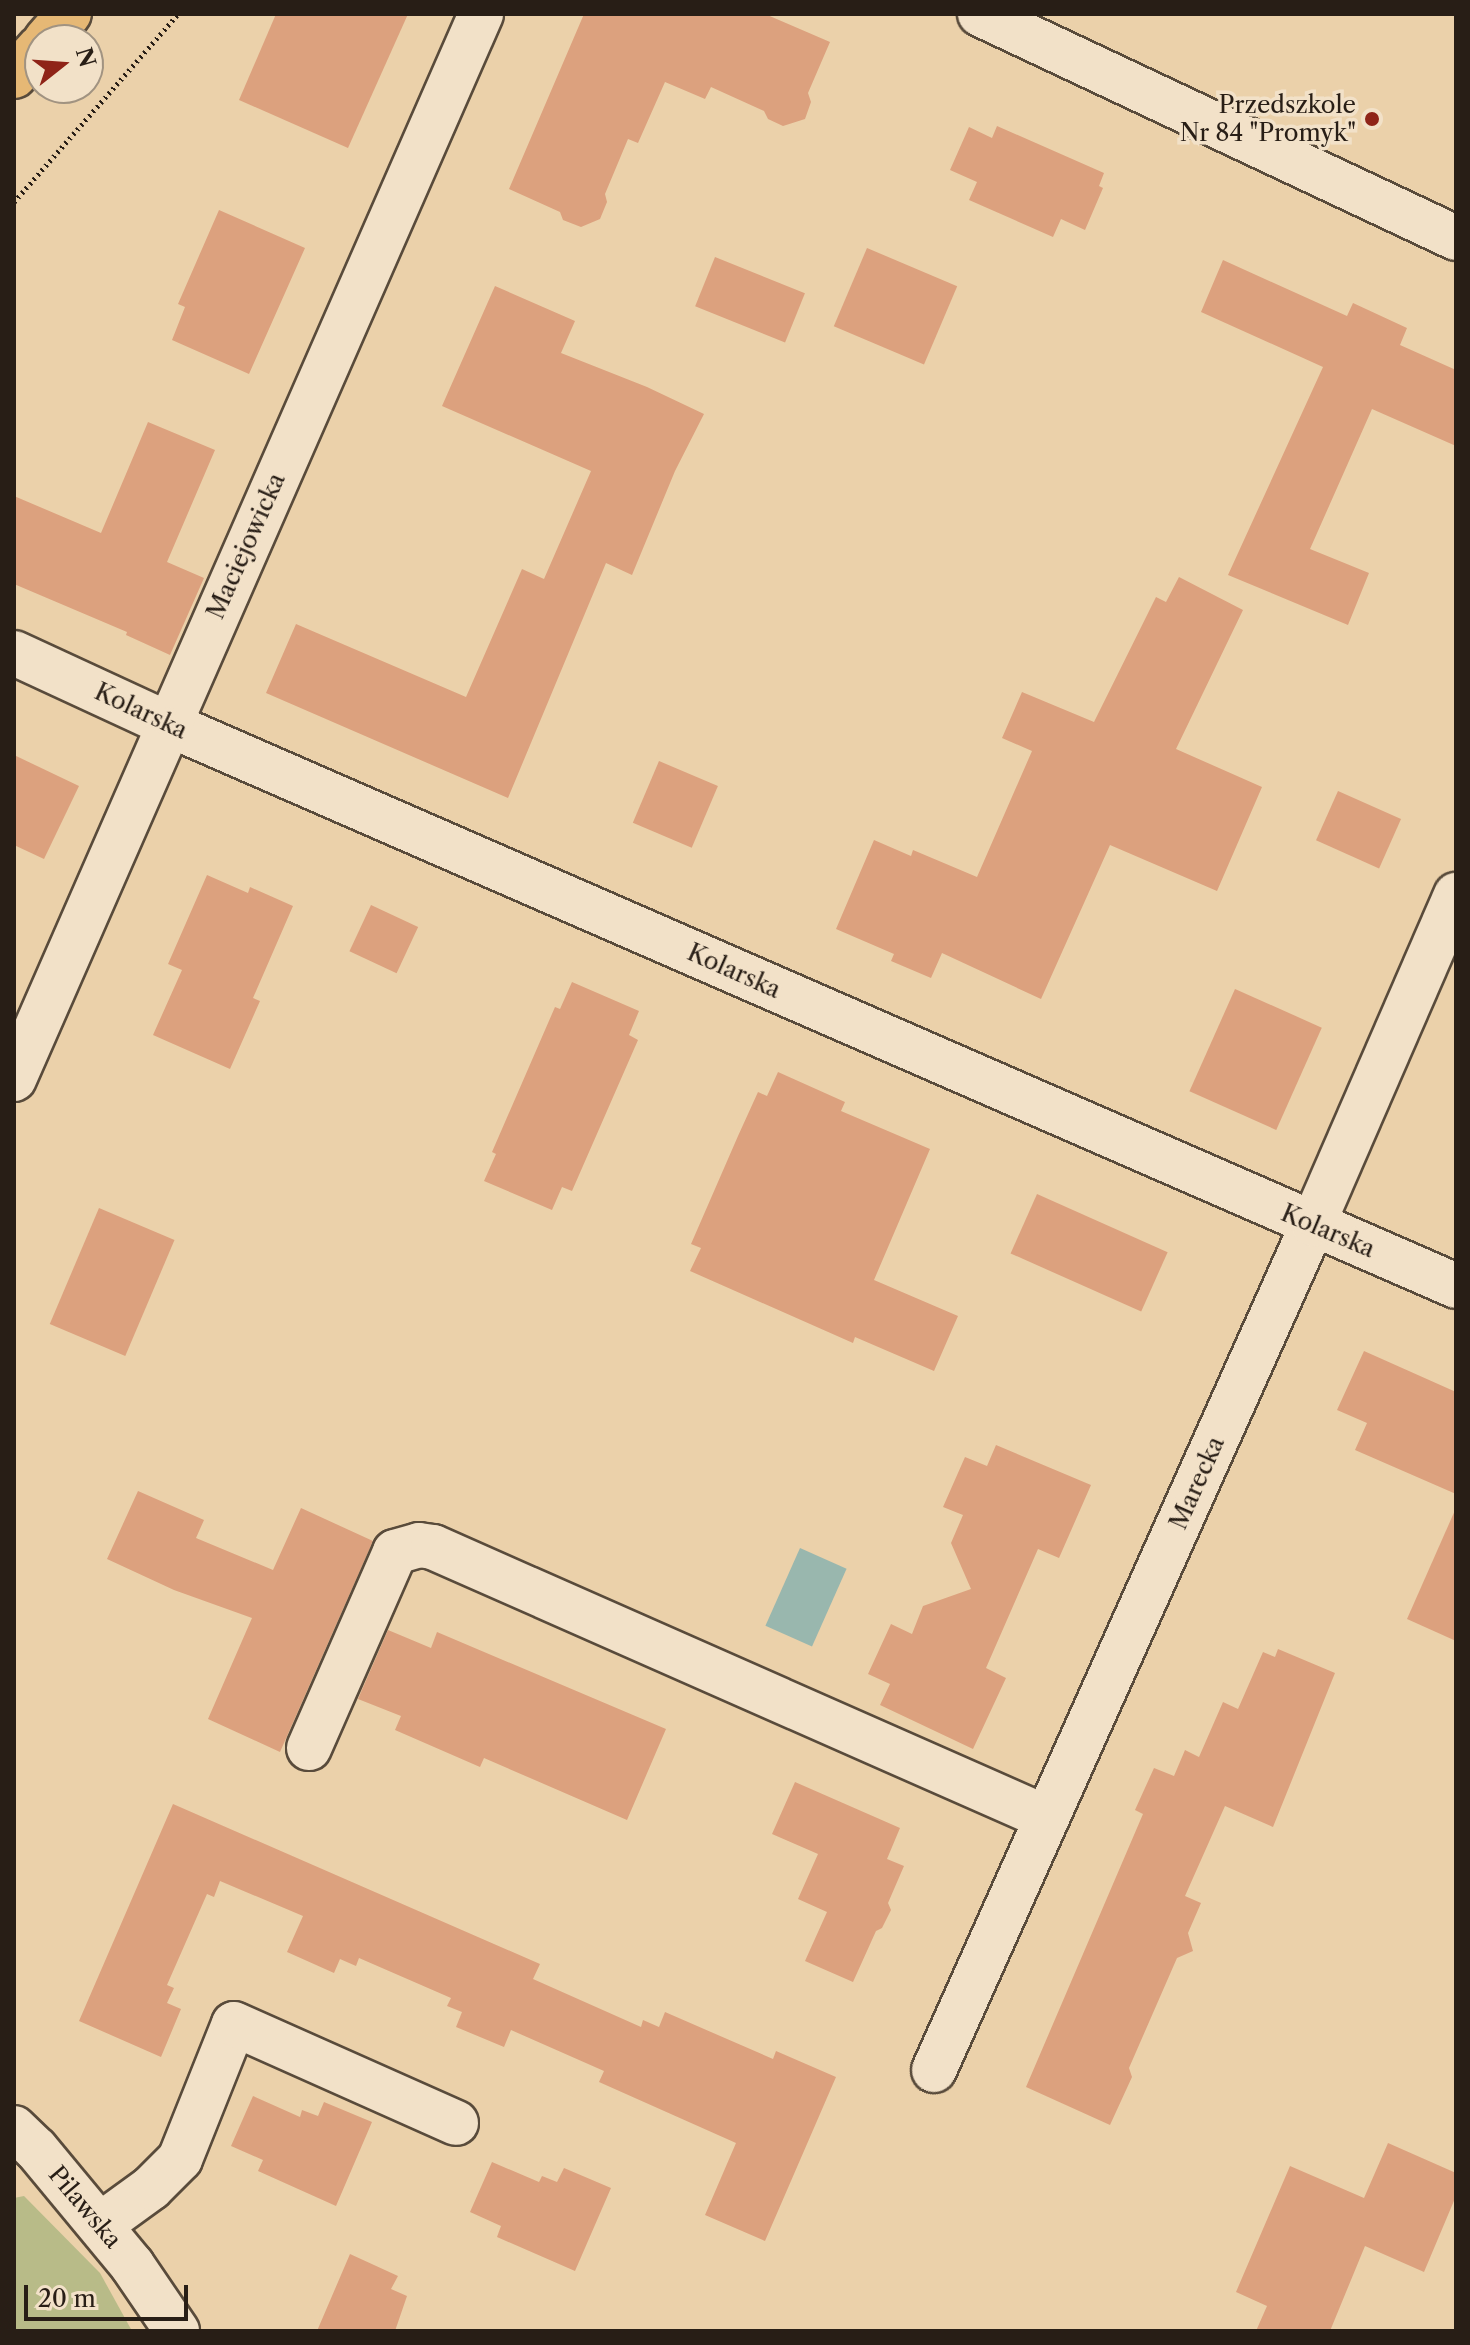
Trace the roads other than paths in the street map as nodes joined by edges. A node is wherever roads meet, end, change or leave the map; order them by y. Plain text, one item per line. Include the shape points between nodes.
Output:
1 (481, 14) edge
2 (980, 14) edge
3 (1456, 238) edge
4 (14, 653) edge
5 (168, 724) junction
6 (1456, 895) edge
7 (14, 1079) edge
8 (1313, 1224) junction
9 (1456, 1286) edge
10 (309, 1748) dead end
11 (1047, 1818) junction
12 (934, 2070) dead end
13 (456, 2123) dead end
14 (14, 2128) edge
15 (100, 2225) junction
16 (177, 2331) edge

1 - 5 street, Maciejowicka
2 - 3 street
4 - 5 street, Kolarska
5 - 7 street, Maciejowicka
5 - 8 street, Kolarska
6 - 8 street, Marecka
8 - 9 street, Kolarska
8 - 11 street, Marecka
10 - 11 street via 395,1552 419,1545
11 - 12 street, Marecka
13 - 15 street via 234,2024 180,2159
14 - 15 street, Pilawska
15 - 16 street, Pilawska

